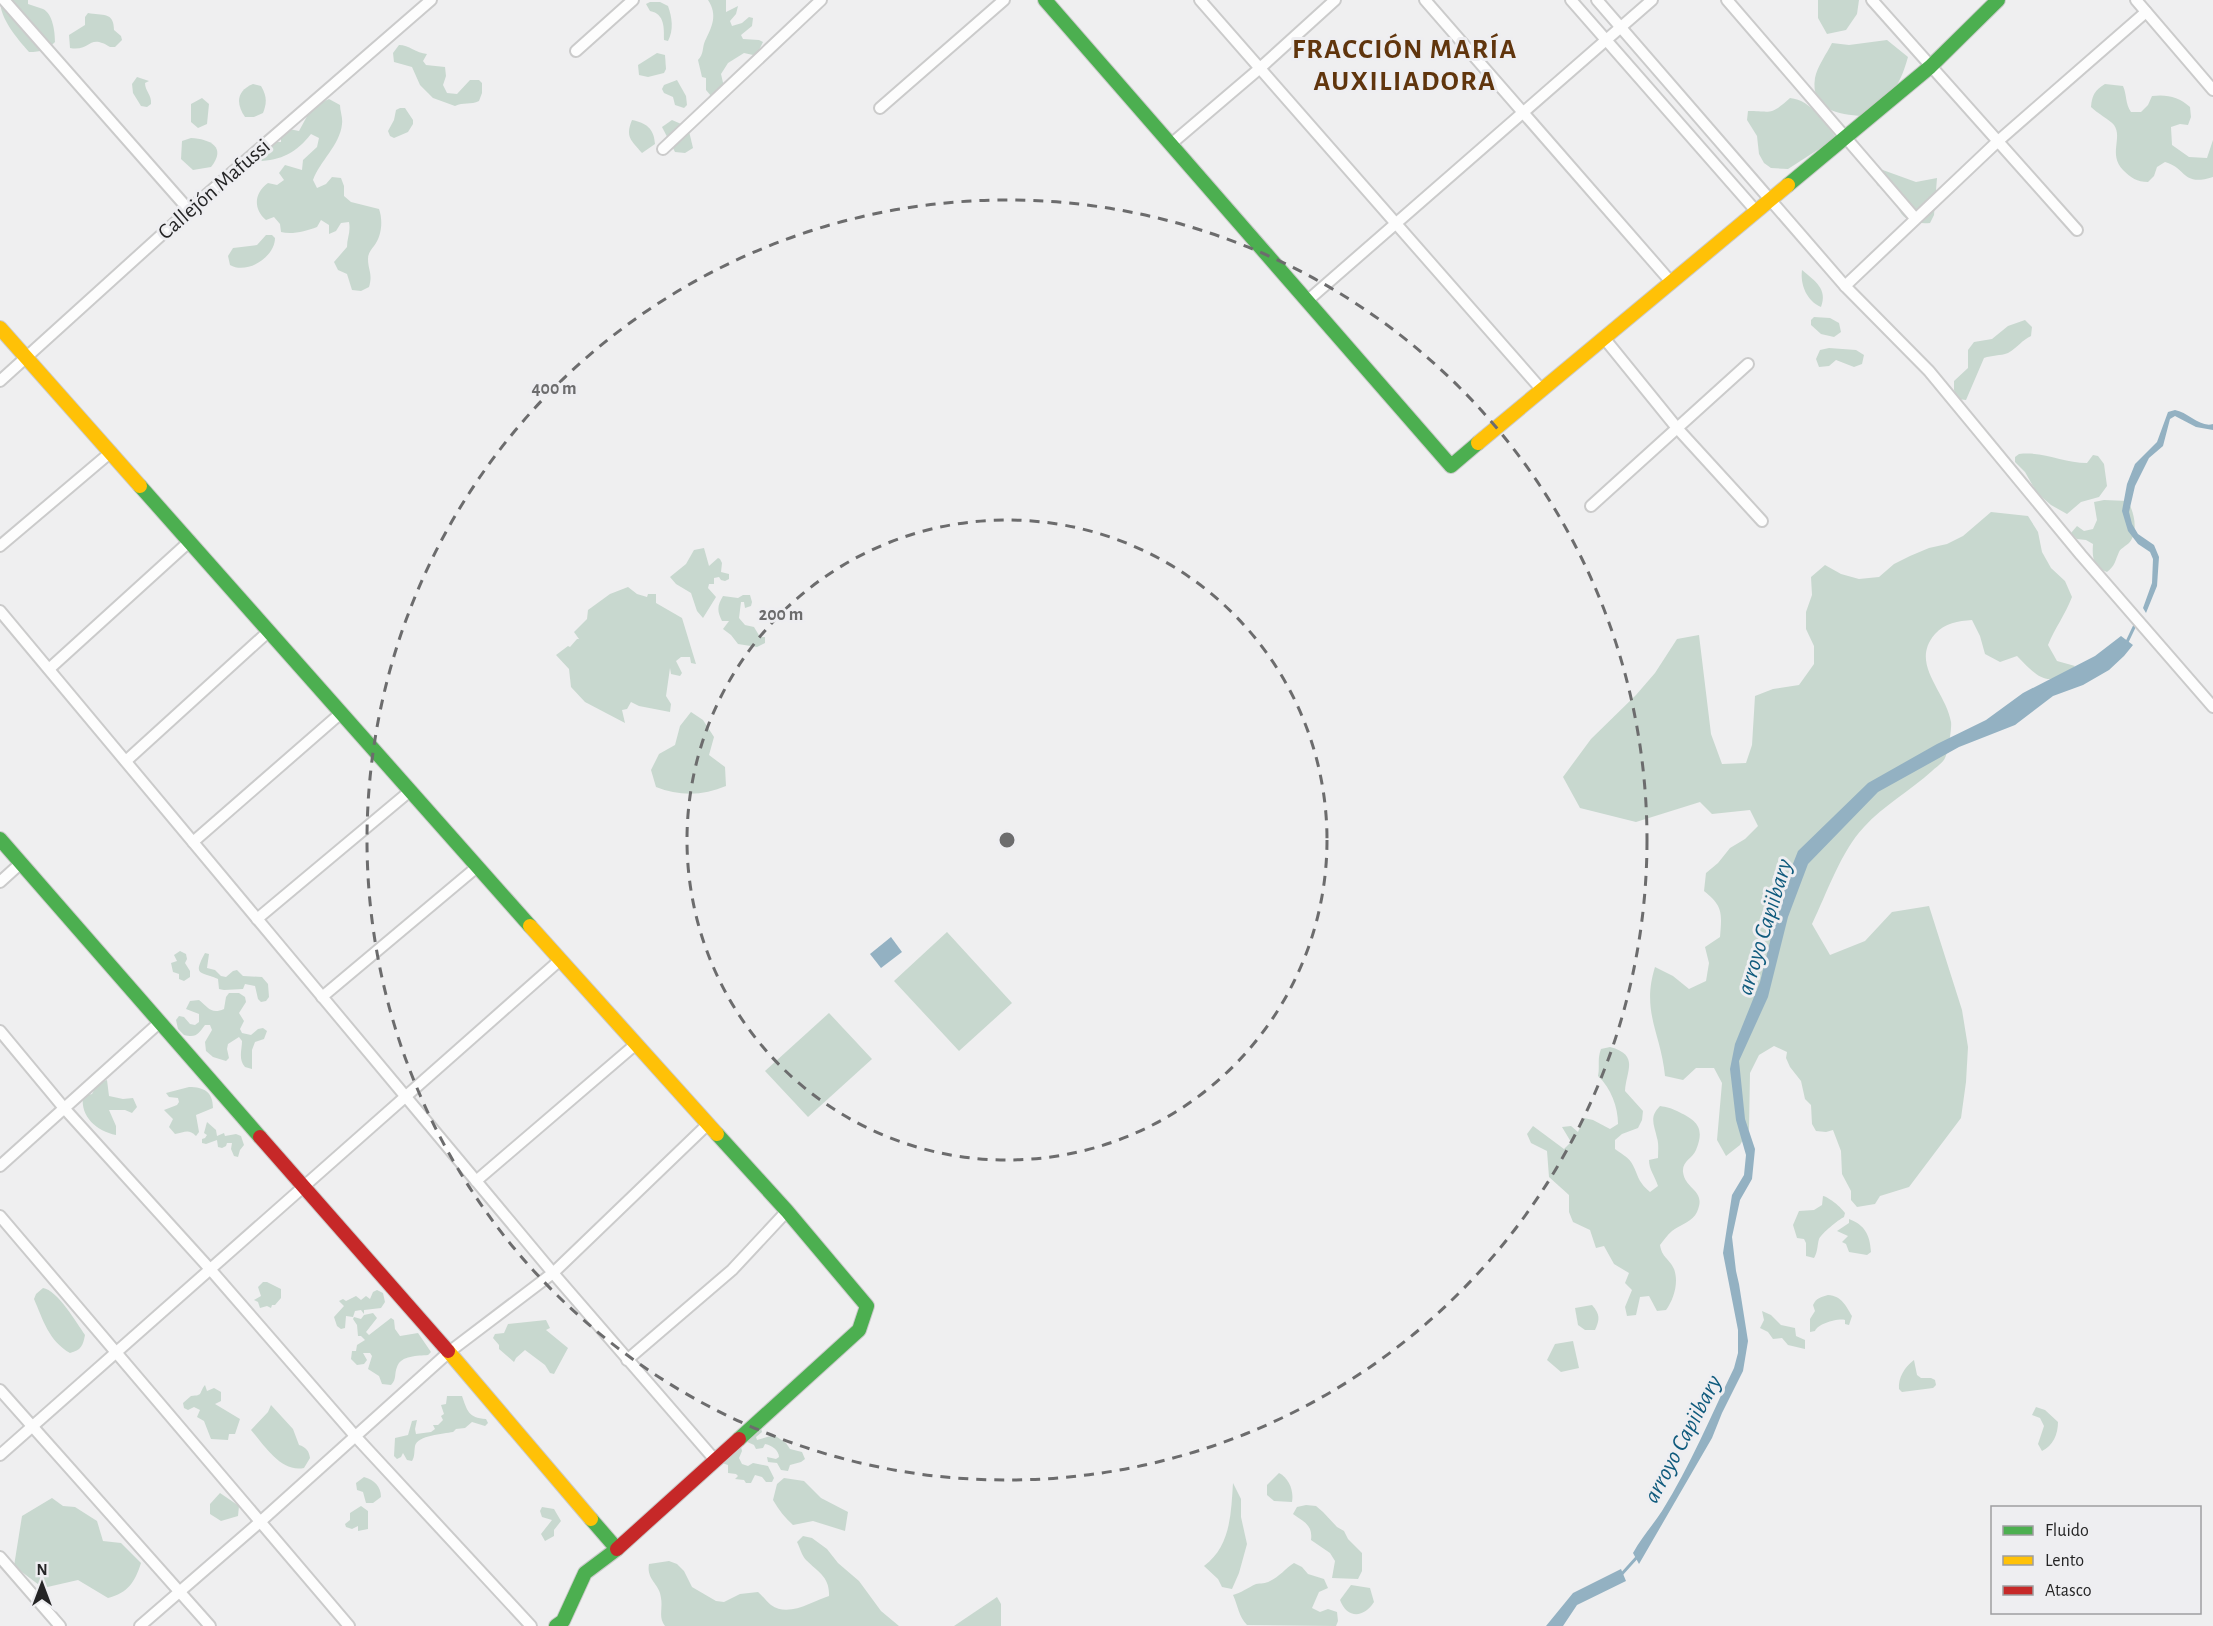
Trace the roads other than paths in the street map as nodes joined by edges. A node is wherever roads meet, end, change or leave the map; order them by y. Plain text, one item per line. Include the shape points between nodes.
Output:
1 (4, 0) edge
2 (431, 0) edge
3 (633, 0) edge
4 (821, 0) edge
5 (1004, 0) edge
6 (1045, 0) edge
7 (1200, 0) edge
8 (1335, 0) edge
9 (1425, 0) edge
10 (1571, 0) edge
11 (1597, 0) edge
12 (1653, 0) edge
13 (1727, 0) edge
14 (1872, 0) edge
15 (1998, 0) edge
16 (2136, 0) edge
17 (2146, 12) junction
18 (1620, 27) junction
19 (1606, 40) junction
20 (576, 51) dead end
21 (1930, 67) junction
22 (1259, 69) junction
23 (2213, 90) edge
24 (880, 108) dead end
25 (1522, 111) junction
26 (1846, 137) junction
27 (1997, 142) junction
28 (1171, 144) junction
29 (663, 149) dead end
30 (1770, 199) junction
31 (189, 210) junction
32 (1756, 211) junction
33 (1916, 218) junction
34 (1396, 224) junction
35 (2077, 230) dead end
36 (1671, 282) junction
37 (1845, 286) junction
38 (1307, 301) junction
39 (0, 328) edge
40 (1604, 338) junction
41 (26, 356) junction
42 (1748, 364) dead end
43 (0, 381) edge
44 (1541, 389) junction
45 (1677, 428) junction
46 (111, 452) junction
47 (1591, 507) dead end
48 (1762, 521) dead end
49 (190, 541) junction
50 (0, 546) edge
51 (0, 611) edge
52 (269, 631) junction
53 (49, 669) junction
54 (2213, 707) edge
55 (341, 713) junction
56 (126, 761) junction
57 (410, 791) junction
58 (0, 839) edge
59 (193, 842) junction
60 (21, 863) junction
61 (477, 867) junction
62 (0, 882) edge
63 (257, 919) junction
64 (560, 960) junction
65 (322, 997) junction
66 (160, 1022) junction
67 (0, 1031) edge
68 (636, 1044) junction
69 (405, 1096) junction
70 (64, 1108) junction
71 (708, 1124) junction
72 (0, 1166) edge
73 (476, 1181) junction
74 (303, 1186) junction
75 (787, 1211) junction
76 (0, 1216) edge
77 (210, 1269) junction
78 (553, 1273) junction
79 (116, 1353) junction
80 (449, 1353) junction
81 (627, 1360) junction
82 (0, 1390) edge
83 (32, 1426) junction
84 (356, 1437) junction
85 (0, 1455) edge
86 (715, 1460) junction
87 (261, 1522) junction
88 (617, 1549) junction
89 (0, 1557) edge
90 (180, 1592) junction
91 (60, 1626) edge
92 (140, 1626) edge
93 (210, 1626) edge
94 (349, 1626) edge
95 (531, 1626) edge
96 (556, 1626) edge

1 - 31 street
2 - 31 street, Callejón Mafussi
3 - 20 street
4 - 29 street
5 - 24 street
6 - 28 street
7 - 22 street
8 - 22 street
9 - 25 street
10 - 19 street
11 - 18 street
12 - 18 street
13 - 26 street
14 - 21 street
15 - 21 street
16 - 17 street
17 - 23 street
17 - 27 street
18 - 19 street
18 - 30 street
19 - 25 street
19 - 32 street
21 - 26 street
21 - 27 street
22 - 28 street
22 - 34 street
25 - 34 street
25 - 36 street
26 - 30 street
26 - 33 street
27 - 33 street
27 - 35 street
28 - 38 street
30 - 32 street
30 - 37 street
31 - 41 street, Callejón Mafussi
32 - 36 street
33 - 37 street
34 - 38 street
34 - 44 street
36 - 40 street
37 - 54 street via 1929,371
38 - 44 street via 1450,466
39 - 41 street
40 - 44 street
40 - 45 street
41 - 43 street, Callejón Mafussi
41 - 46 street
42 - 45 street
45 - 47 street
45 - 48 street
46 - 49 street
46 - 50 street
49 - 52 street
49 - 53 street
51 - 53 street
52 - 55 street
52 - 56 street
53 - 56 street
55 - 57 street
55 - 59 street
56 - 59 street
57 - 61 street
57 - 63 street
58 - 60 street
59 - 63 street
60 - 62 street
60 - 66 street
61 - 64 street
61 - 65 street
63 - 65 street
64 - 68 street
64 - 69 street
65 - 69 street
66 - 70 street
66 - 74 street
67 - 70 street
68 - 71 street
68 - 73 street
69 - 73 street
69 - 74 street
70 - 72 street
70 - 77 street
71 - 75 street
71 - 78 street
73 - 78 street
74 - 77 street
74 - 80 street
75 - 81 street via 732,1270
75 - 86 street via 867,1306 859,1330
76 - 79 street
77 - 79 street
77 - 84 street
78 - 80 street
78 - 81 street
79 - 83 street
79 - 87 street
80 - 84 street
80 - 88 street
81 - 86 street
82 - 83 street
83 - 85 street
83 - 90 street
84 - 87 street
84 - 95 street
86 - 88 street
87 - 90 street
87 - 94 street
88 - 96 street via 585,1574 563,1621
89 - 91 street
90 - 92 street
90 - 93 street

